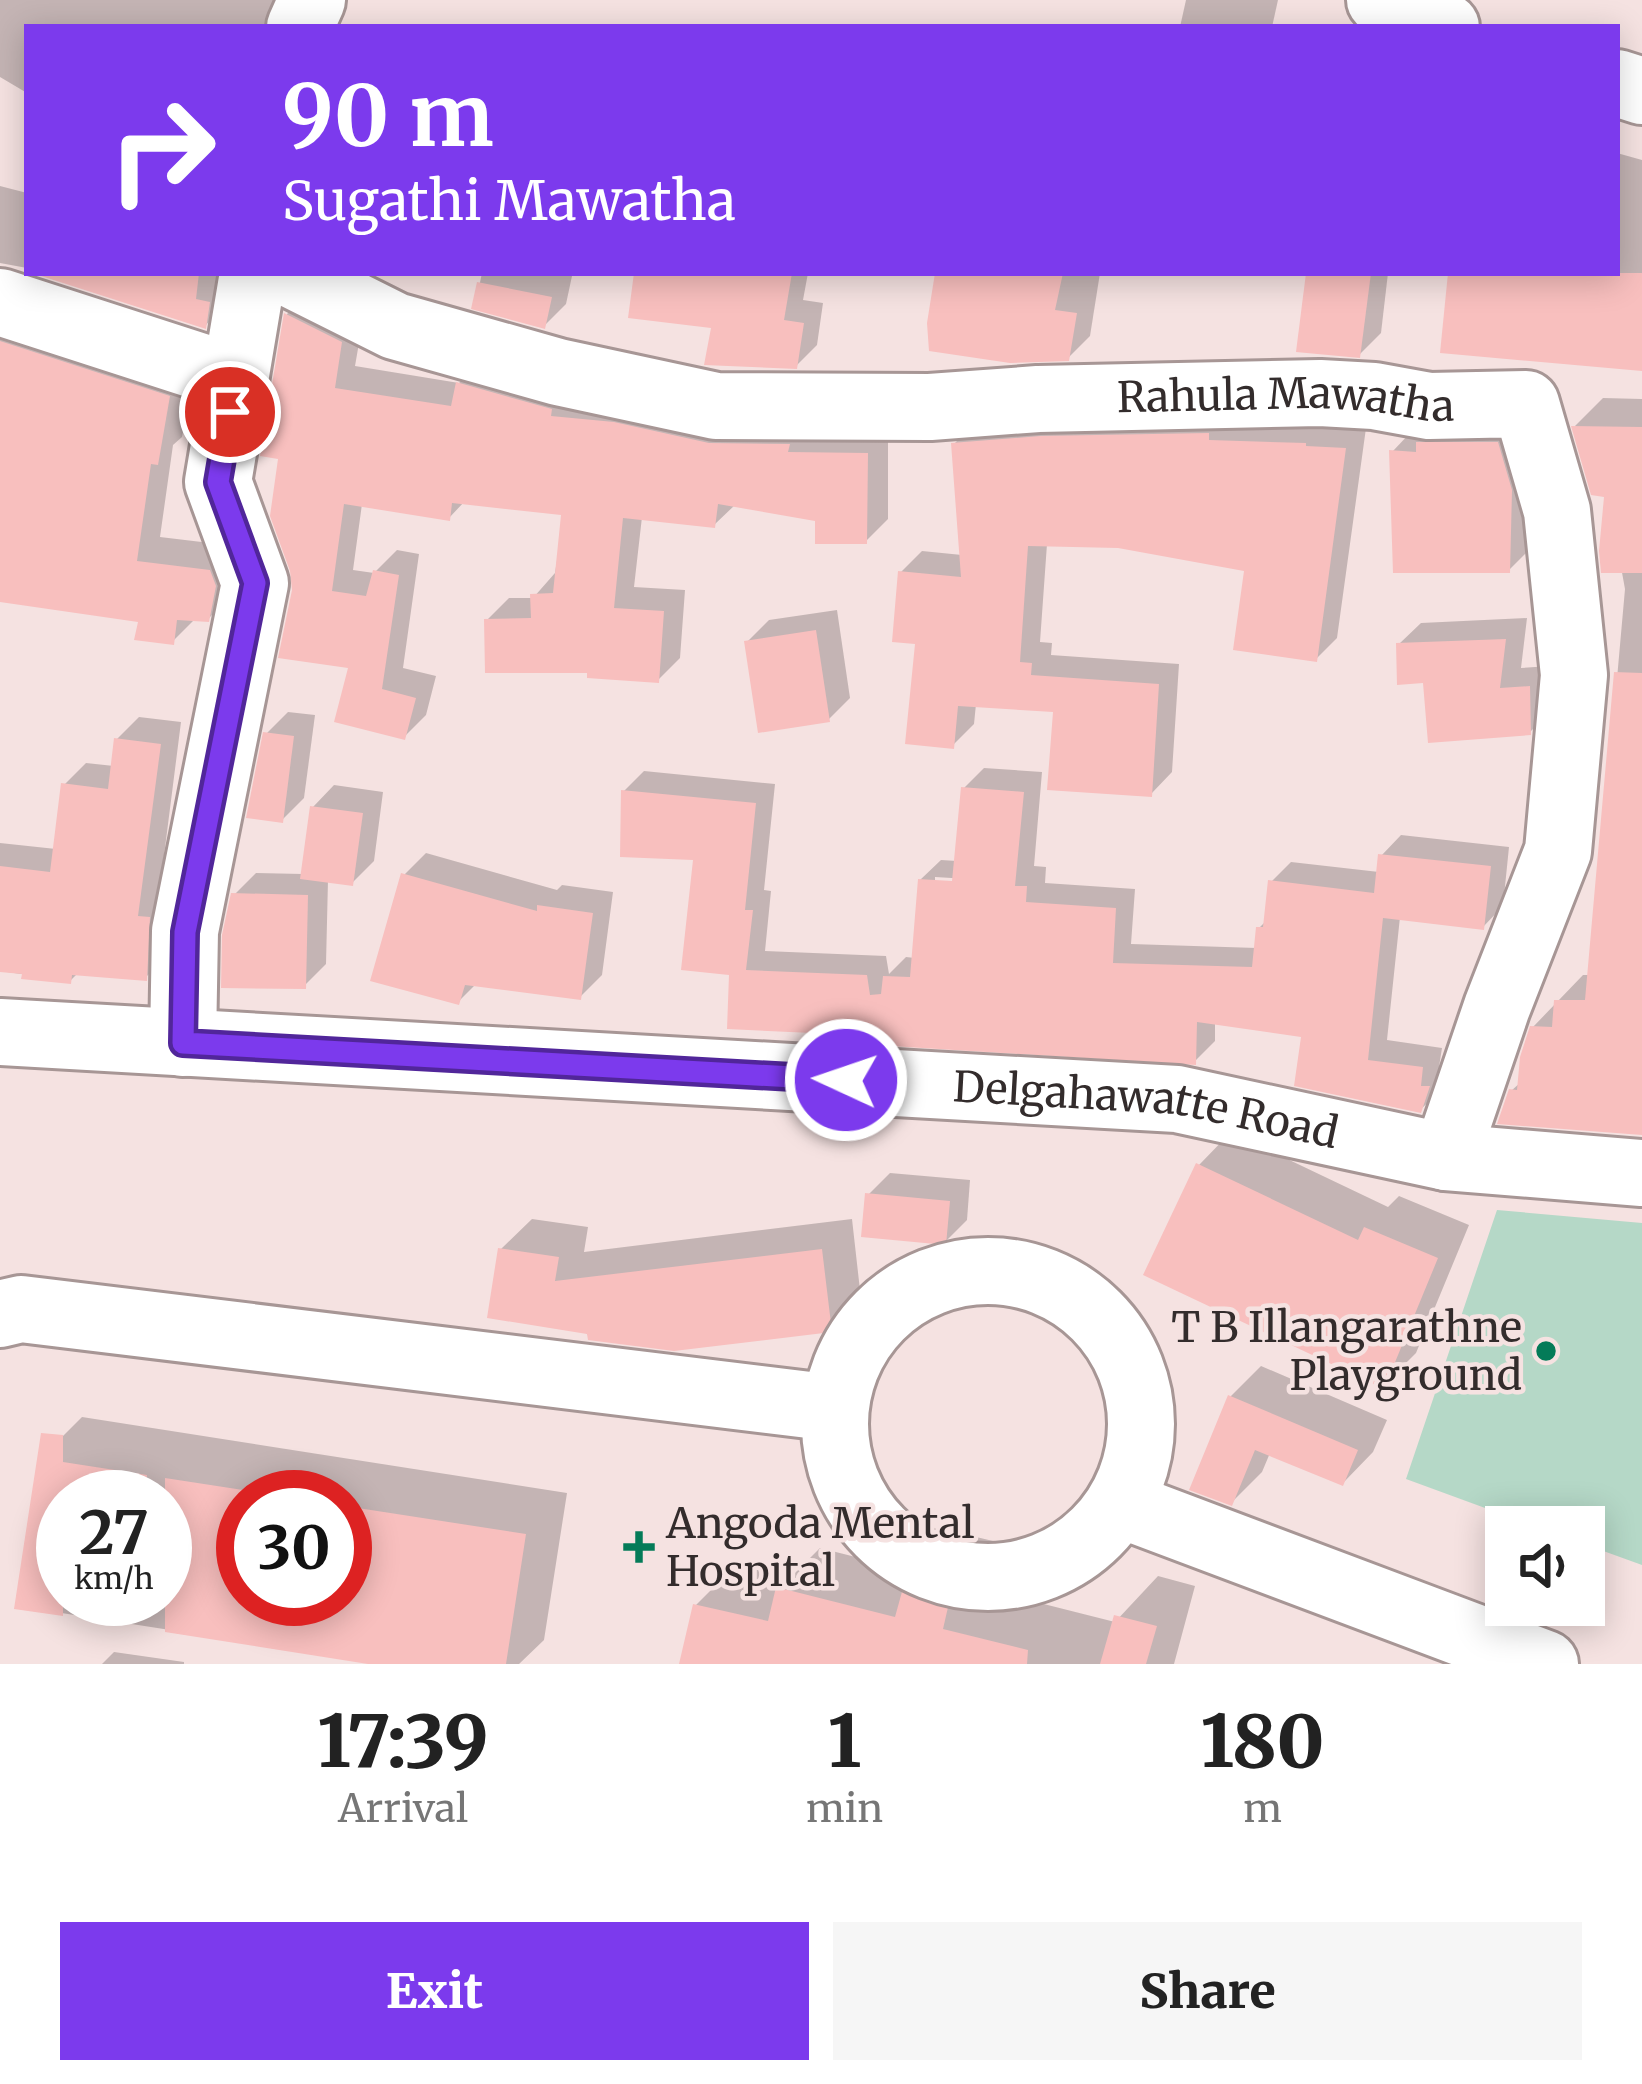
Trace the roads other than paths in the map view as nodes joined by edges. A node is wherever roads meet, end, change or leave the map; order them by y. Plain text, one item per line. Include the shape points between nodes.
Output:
1 (1380, 0) edge
2 (1439, 24) edge
3 (253, 276) edge
4 (295, 276) edge
5 (0, 302) edge
6 (236, 377) junction
7 (0, 1032) edge
8 (183, 1043) junction
9 (1446, 1157) junction
10 (1642, 1173) edge
11 (0, 1314) edge
12 (834, 1408) junction
13 (1120, 1504) junction
14 (1545, 1664) edge

1 - 2 street
3 - 6 street
4 - 9 street, Rahula Mawatha via 394,326 716,406 1320,393 1430,406 1526,404 1557,511 1574,675 1558,851
5 - 6 street
6 - 8 street via 218,482 255,583 185,932
7 - 8 street, Delgahawatte Road
8 - 9 street, Delgahawatte Road via 1178,1099
9 - 10 street, Delgahawatte Road
11 - 12 street via 21,1309
12 - 13 street via 838,1459 858,1507 893,1545 938,1569 990,1577 1041,1568 1085,1543
12 - 13 street via 847,1360 875,1319 915,1288 962,1272 1012,1272 1060,1288 1100,1318 1128,1360 1142,1408 1138,1458
13 - 14 street

